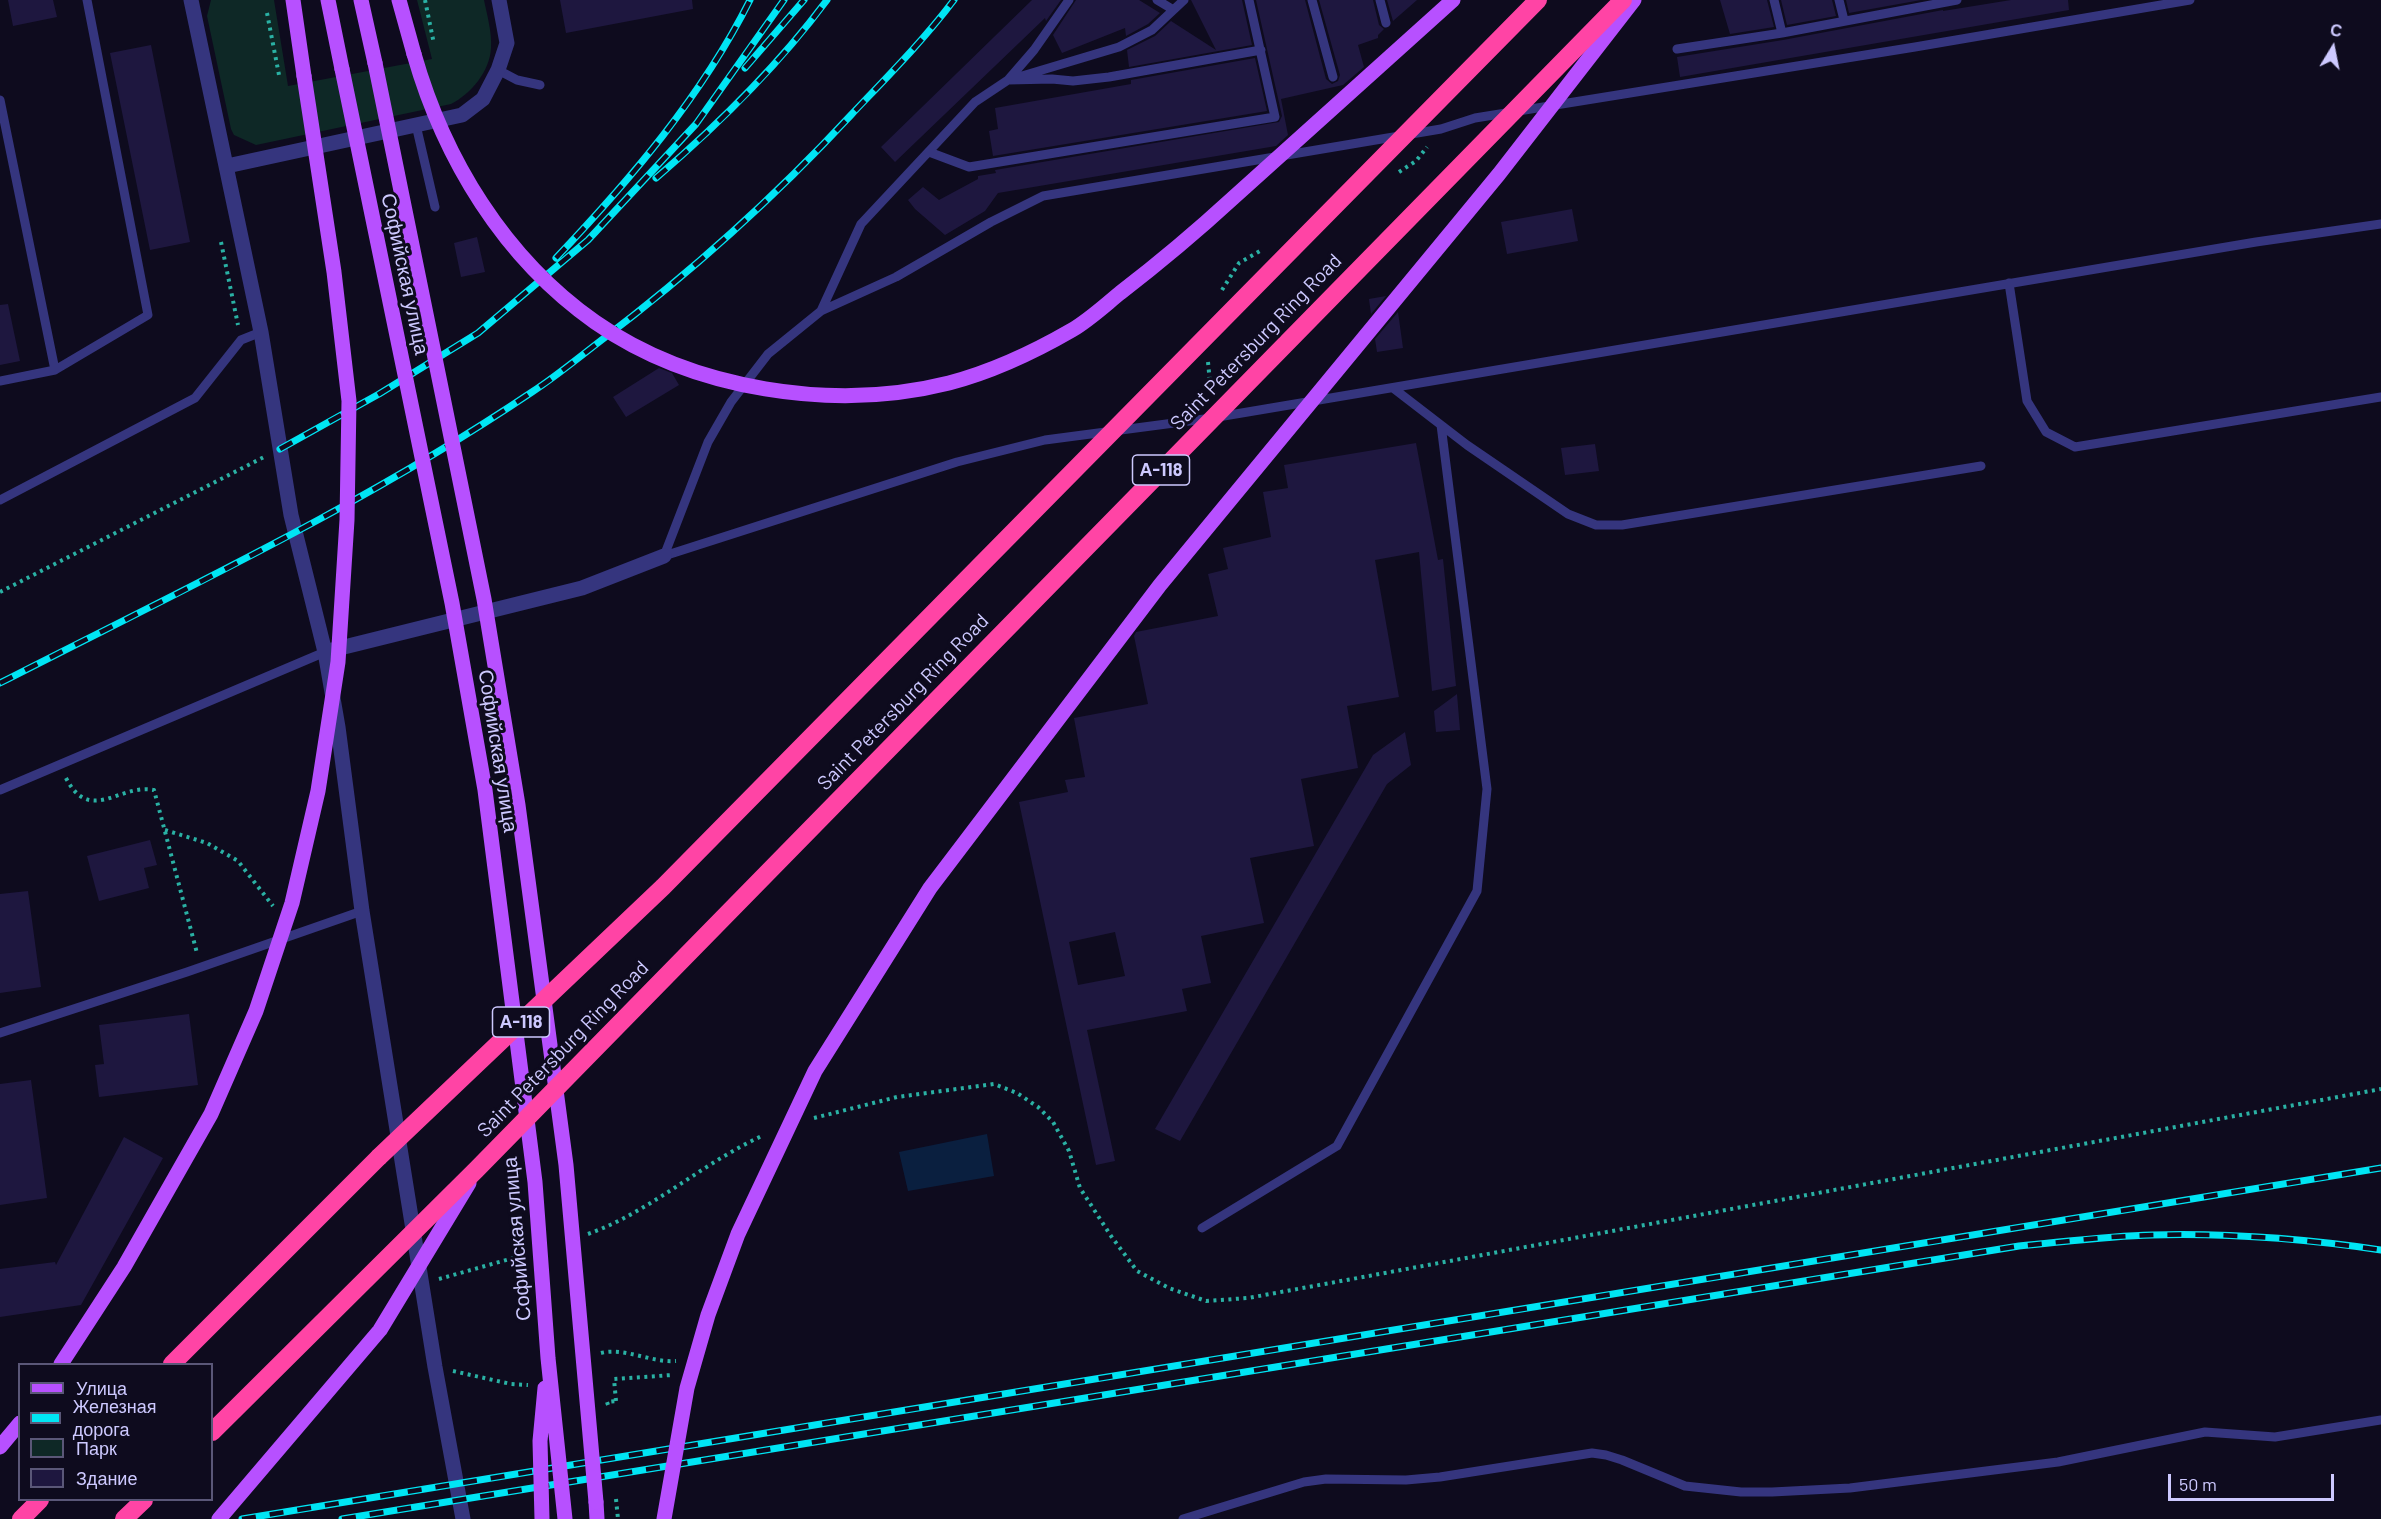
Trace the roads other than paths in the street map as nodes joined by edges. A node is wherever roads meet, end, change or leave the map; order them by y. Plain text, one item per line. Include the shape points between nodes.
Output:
1 (87, 0) edge
2 (190, 0) edge
3 (293, 0) edge
4 (328, 0) edge
5 (361, 0) edge
6 (399, 0) edge
7 (499, 0) edge
8 (1069, 0) edge
9 (1157, 0) edge
10 (1184, 0) edge
11 (1249, 0) edge
12 (1312, 0) edge
13 (1380, 0) edge
14 (1453, 0) edge
15 (1538, 0) edge
16 (1623, 0) edge
17 (1634, 0) edge
18 (1774, 0) edge
19 (1839, 0) edge
20 (1957, 0) edge
21 (2190, 0) edge
22 (1907, 4) edge
23 (1172, 9) junction
24 (1844, 20) junction
25 (1386, 23) dead end
26 (1782, 33) junction
27 (1677, 49) dead end
28 (1261, 50) junction
29 (498, 70) junction
30 (1333, 77) dead end
31 (1008, 80) junction
32 (540, 85) dead end
33 (0, 100) edge
34 (416, 125) junction
35 (929, 152) junction
36 (227, 166) junction
37 (435, 207) dead end
38 (2381, 224) edge
39 (2009, 284) junction
40 (821, 311) junction
41 (261, 332) junction
42 (55, 370) junction
43 (0, 381) edge
44 (1393, 388) junction
45 (2381, 397) edge
46 (1441, 425) junction
47 (1981, 466) dead end
48 (0, 500) edge
49 (664, 556) junction
50 (325, 652) junction
51 (0, 790) edge
52 (362, 911) junction
53 (0, 1033) edge
54 (476, 1170) junction
55 (1202, 1228) dead end
56 (548, 1358) junction
57 (62, 1363) edge
58 (174, 1363) edge
59 (2381, 1420) edge
60 (18, 1425) edge
61 (213, 1431) edge
62 (0, 1447) edge
63 (39, 1501) edge
64 (143, 1501) edge
65 (21, 1519) edge
66 (124, 1519) edge
67 (219, 1519) edge
68 (463, 1519) edge
69 (543, 1519) edge
70 (565, 1519) edge
71 (597, 1519) edge
72 (664, 1519) edge
73 (1184, 1519) edge

1 - 42 lane via 148,315
2 - 36 street
3 - 57 main road, bridge via 350,401 339,662 318,791 292,903 256,1011 211,1114 124,1267
4 - 56 main road, Софийская улица, bridge via 452,603 484,790 535,1182
5 - 71 main road, Софийская улица, bridge via 484,599 518,805 566,1166
6 - 14 main road, bridge via 442,133 471,189 544,280 595,322 640,348 698,372 764,389 824,396 877,395 949,383 1014,360 1075,329 1177,249
7 - 29 street via 507,43
8 - 31 lane
9 - 23 lane
10 - 23 lane
11 - 28 lane
12 - 30 lane
13 - 25 lane
15 - 58 highway, Saint Petersburg Ring Road / А-118, bridge via 663,886 379,1157
16 - 54 highway, Saint Petersburg Ring Road / А-118, bridge
17 - 72 main road, bridge via 1499,174 1160,585 924,898 815,1071 738,1234 708,1315 687,1388
18 - 26 lane
19 - 24 lane
20 - 22 lane
21 - 40 lane via 1475,118 1441,129 1043,195 896,277
22 - 24 lane
23 - 31 lane via 1152,30 1119,47
24 - 26 lane
26 - 27 lane
28 - 31 lane via 1108,77
28 - 35 lane via 1275,117 969,167
29 - 32 lane via 517,80
29 - 34 street via 483,99 462,115
31 - 35 lane via 975,102
33 - 42 lane
34 - 36 street
34 - 37 lane
35 - 40 lane via 861,224
36 - 41 street
38 - 39 lane
39 - 44 lane
39 - 45 lane via 2027,401 2046,432 2075,447
40 - 49 lane via 768,354 731,402 708,442
41 - 48 lane via 241,340 195,398
41 - 50 street via 291,515
42 - 43 lane
44 - 46 lane
44 - 49 lane via 1045,440 957,462
46 - 47 lane via 1568,514 1596,525 1622,525
46 - 55 lane via 1487,789 1477,891 1337,1146
49 - 50 street via 582,588
50 - 51 lane
50 - 52 street
52 - 53 lane
52 - 68 street
54 - 61 highway, Saint Petersburg Ring Road / А-118, bridge
54 - 67 main road, bridge via 380,1330
56 - 69 main road, bridge via 540,1441
56 - 70 main road, Софийская улица, bridge
59 - 73 lane via 2275,1437 2205,1432 2058,1462 1850,1488 1772,1492 1685,1486 1622,1460 1592,1453 1440,1477 1304,1482
60 - 62 main road
63 - 65 highway
64 - 66 highway

